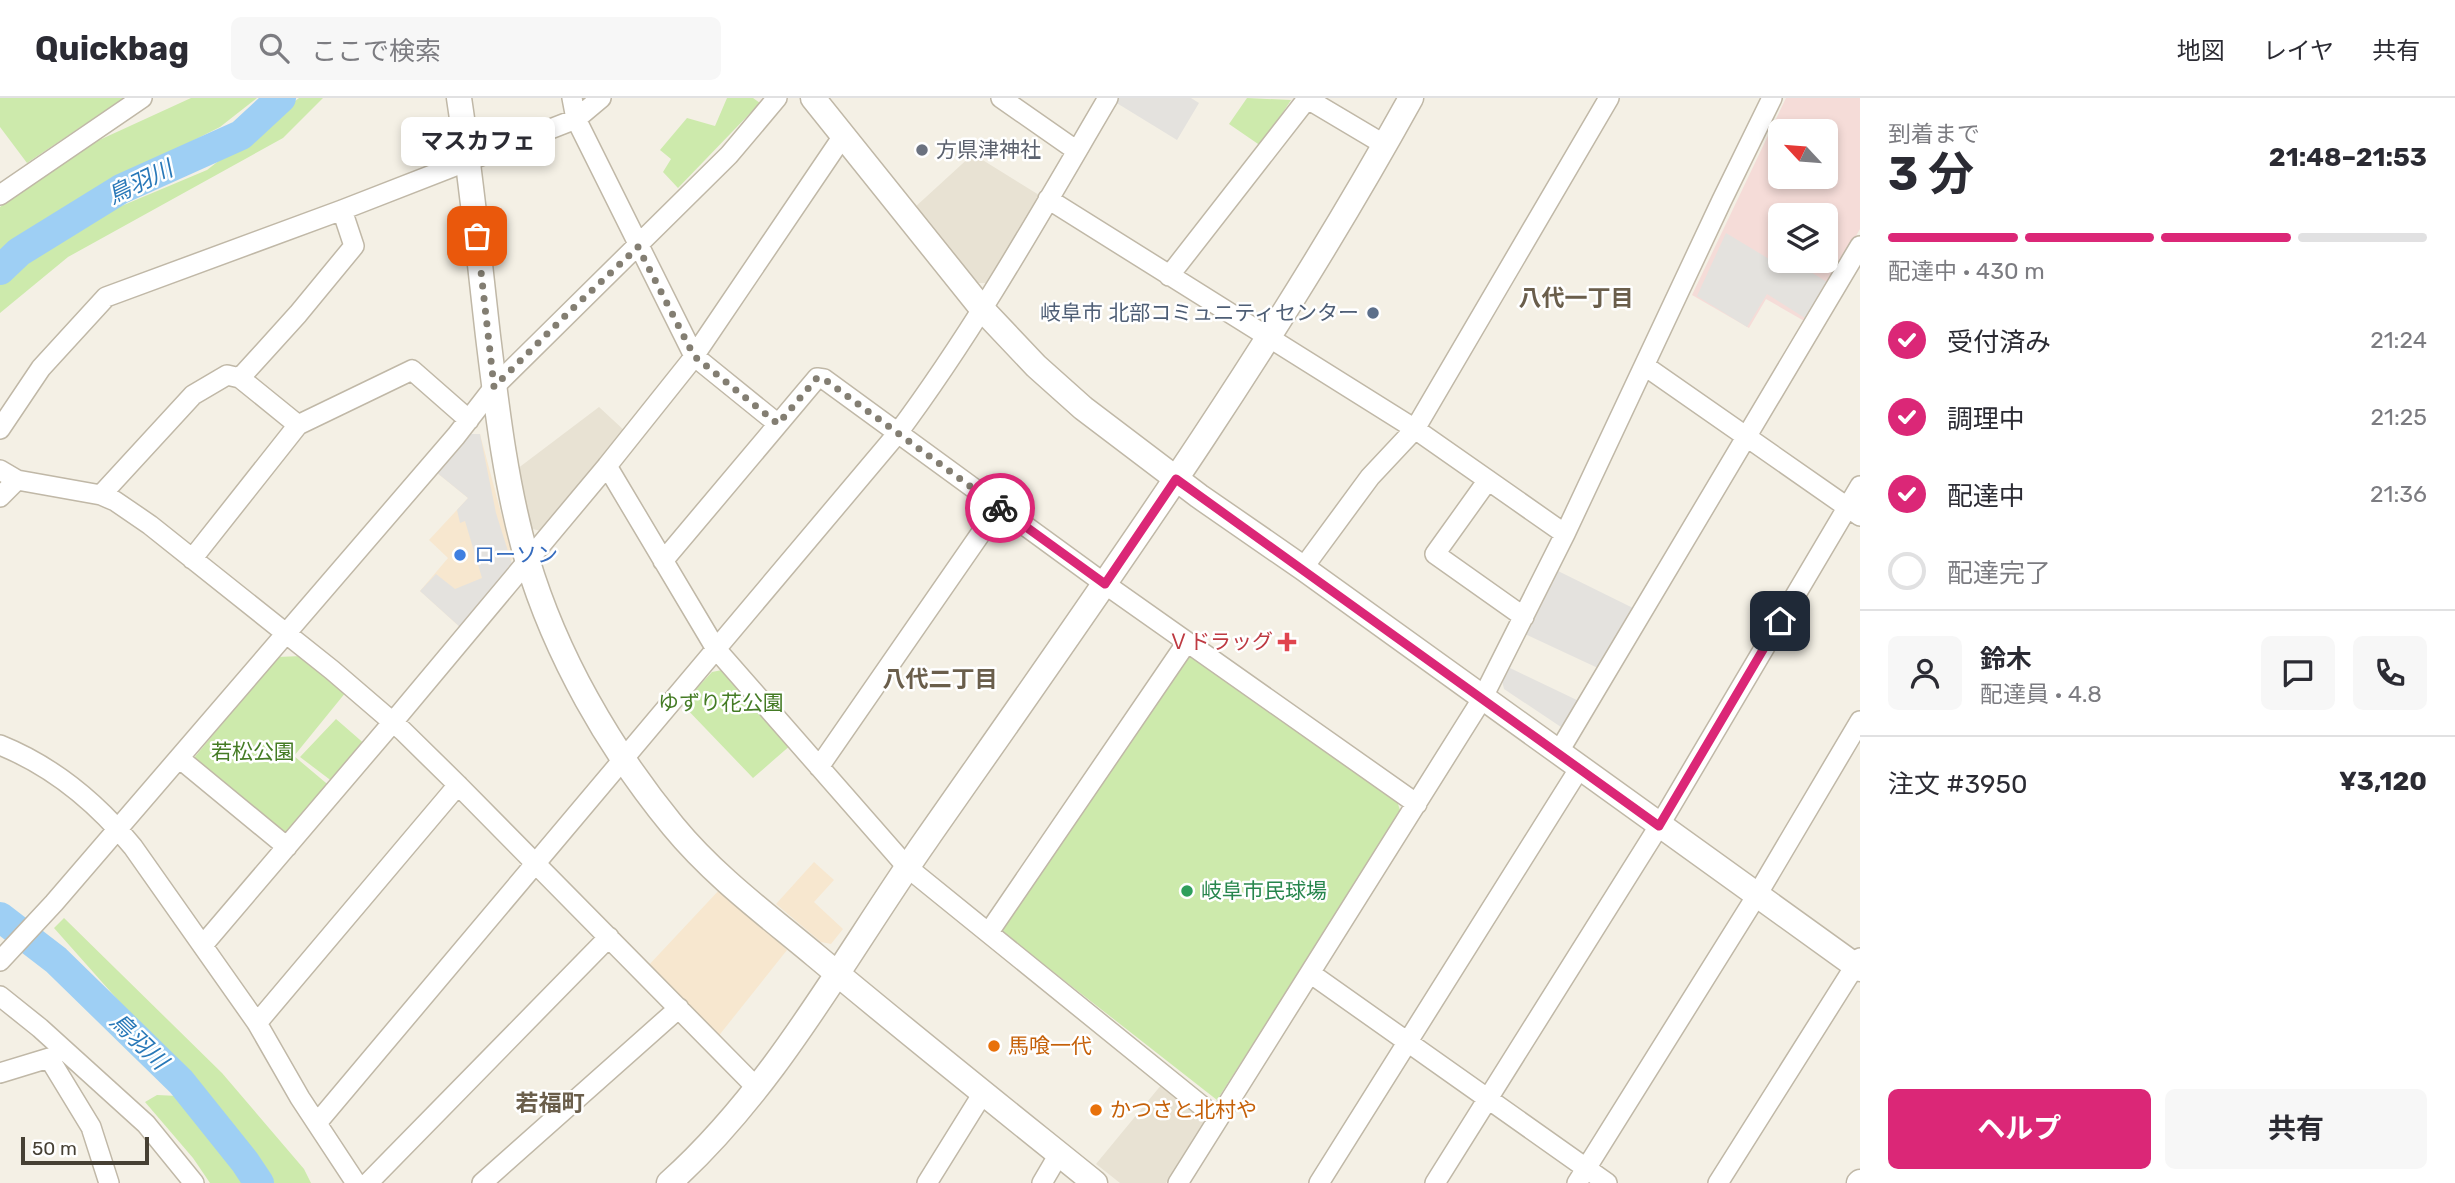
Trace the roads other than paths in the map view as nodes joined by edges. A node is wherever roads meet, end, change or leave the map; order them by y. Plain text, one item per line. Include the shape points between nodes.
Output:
1 (142, 98) edge
2 (459, 98) edge
3 (572, 98) edge
4 (601, 98) edge
5 (777, 98) edge
6 (813, 98) edge
7 (1001, 98) edge
8 (1108, 98) edge
9 (1411, 98) edge
10 (1609, 98) edge
11 (1772, 98) edge
12 (1315, 101) edge
13 (576, 119) junction
14 (843, 136) junction
15 (1385, 145) junction
16 (1077, 151) junction
17 (468, 161) junction
18 (0, 195) edge
19 (1048, 199) junction
20 (342, 210) junction
21 (1860, 246) edge
22 (638, 247) junction
23 (1169, 276) junction
24 (984, 310) junction
25 (1267, 338) junction
26 (694, 356) junction
27 (1645, 366) junction
28 (240, 378) junction
29 (494, 387) junction
30 (469, 420) junction
31 (778, 424) junction
32 (298, 425) junction
33 (0, 429) edge
34 (1415, 429) junction
35 (897, 434) junction
36 (1746, 437) junction
37 (607, 466) junction
38 (8, 475) edge
39 (1176, 479) junction
40 (1488, 480) junction
41 (1860, 486) edge
42 (101, 495) junction
43 (0, 497) edge
44 (999, 507) junction
45 (1854, 512) edge
46 (1564, 534) junction
47 (192, 559) junction
48 (527, 559) junction
49 (663, 561) junction
50 (1303, 568) junction
51 (1105, 584) junction
52 (1524, 617) junction
53 (286, 633) junction
54 (1187, 642) junction
55 (716, 649) junction
56 (1482, 699) junction
57 (393, 722) junction
58 (1857, 733) edge
59 (0, 746) edge
60 (1558, 753) junction
61 (178, 758) junction
62 (623, 758) junction
63 (819, 767) junction
64 (1579, 768) junction
65 (458, 785) junction
66 (1417, 804) junction
67 (1659, 826) junction
68 (118, 828) junction
69 (287, 847) junction
70 (536, 863) junction
71 (907, 867) junction
72 (1757, 895) junction
73 (989, 932) junction
74 (609, 937) junction
75 (203, 945) junction
76 (0, 961) edge
77 (1859, 964) edge
78 (1310, 973) junction
79 (838, 974) junction
80 (0, 996) edge
81 (679, 1008) junction
82 (257, 1023) junction
83 (1408, 1042) junction
84 (0, 1073) edge
85 (757, 1088) junction
86 (983, 1093) junction
87 (1487, 1098) junction
88 (1218, 1119) junction
89 (317, 1123) junction
90 (1059, 1154) junction
91 (1581, 1176) edge
92 (109, 1183) edge
93 (194, 1183) edge
94 (356, 1183) edge
95 (368, 1183) edge
96 (482, 1183) edge
97 (669, 1183) edge
98 (927, 1183) edge
99 (1042, 1183) edge
100 (1095, 1183) edge
101 (1178, 1183) edge
102 (1319, 1183) edge
103 (1435, 1183) edge
104 (1606, 1183) edge
105 (1718, 1183) edge

1 - 18 street
2 - 17 street
3 - 13 street
4 - 13 street
5 - 22 street via 729,155
6 - 14 street
7 - 16 street
8 - 16 street
9 - 15 street
10 - 34 street
11 - 27 street
12 - 15 street
12 - 23 street
13 - 17 street
13 - 22 street
14 - 24 street
14 - 26 street
15 - 25 street
16 - 19 street
17 - 20 street
17 - 29 street
19 - 23 street
19 - 24 street
20 - 28 street via 354,246
20 - 33 street via 106,297 41,368
21 - 36 street
22 - 26 street
22 - 29 street
23 - 25 street
24 - 35 street
24 - 39 street via 1083,408
25 - 34 street
25 - 39 street
26 - 31 street
26 - 37 street
27 - 36 street
27 - 46 street
28 - 32 street
28 - 42 street via 227,375 193,395
29 - 30 street
29 - 48 street
30 - 32 street via 412,370
30 - 53 street
31 - 35 street via 817,378
31 - 49 street
32 - 47 street
34 - 40 street
34 - 50 street via 1370,477
35 - 44 street
35 - 55 street
36 - 45 street
36 - 60 street
37 - 48 street
37 - 49 street
38 - 42 street
38 - 43 street
39 - 50 street
39 - 51 street
40 - 46 street
40 - 52 street via 1435,554
41 - 45 street
42 - 47 street via 115,500
44 - 51 street
44 - 63 street
45 - 67 street
46 - 52 street
47 - 53 street
48 - 57 street
48 - 62 street via 570,665
49 - 55 street
50 - 56 street
51 - 54 street
51 - 71 street
52 - 56 street
53 - 57 street
53 - 61 street
54 - 66 street
54 - 73 street
55 - 62 street
55 - 63 street
56 - 60 street
56 - 66 street
57 - 65 street
57 - 69 street
58 - 72 street
59 - 68 street via 54,772
60 - 64 street
61 - 68 street
61 - 69 street
62 - 70 street
62 - 79 street via 705,860
63 - 71 street
64 - 67 street
64 - 83 street
65 - 70 street
65 - 82 street
66 - 78 street
67 - 72 street
67 - 87 street
68 - 75 street
68 - 76 street
69 - 75 street
70 - 74 street
70 - 89 street
71 - 73 street
71 - 79 street
72 - 77 street
72 - 91 street
73 - 88 street
74 - 81 street
74 - 95 street
75 - 82 street
77 - 105 street
78 - 83 street
78 - 88 street
79 - 85 street
79 - 86 street
80 - 93 street via 146,1124
81 - 85 street
81 - 96 street
82 - 89 street
83 - 87 street
83 - 102 street
84 - 92 street via 49,1058 92,1127
85 - 97 street via 705,1151
86 - 90 street
86 - 98 street
87 - 91 street
87 - 103 street
88 - 101 street
89 - 94 street
90 - 99 street
90 - 100 street
91 - 104 street

